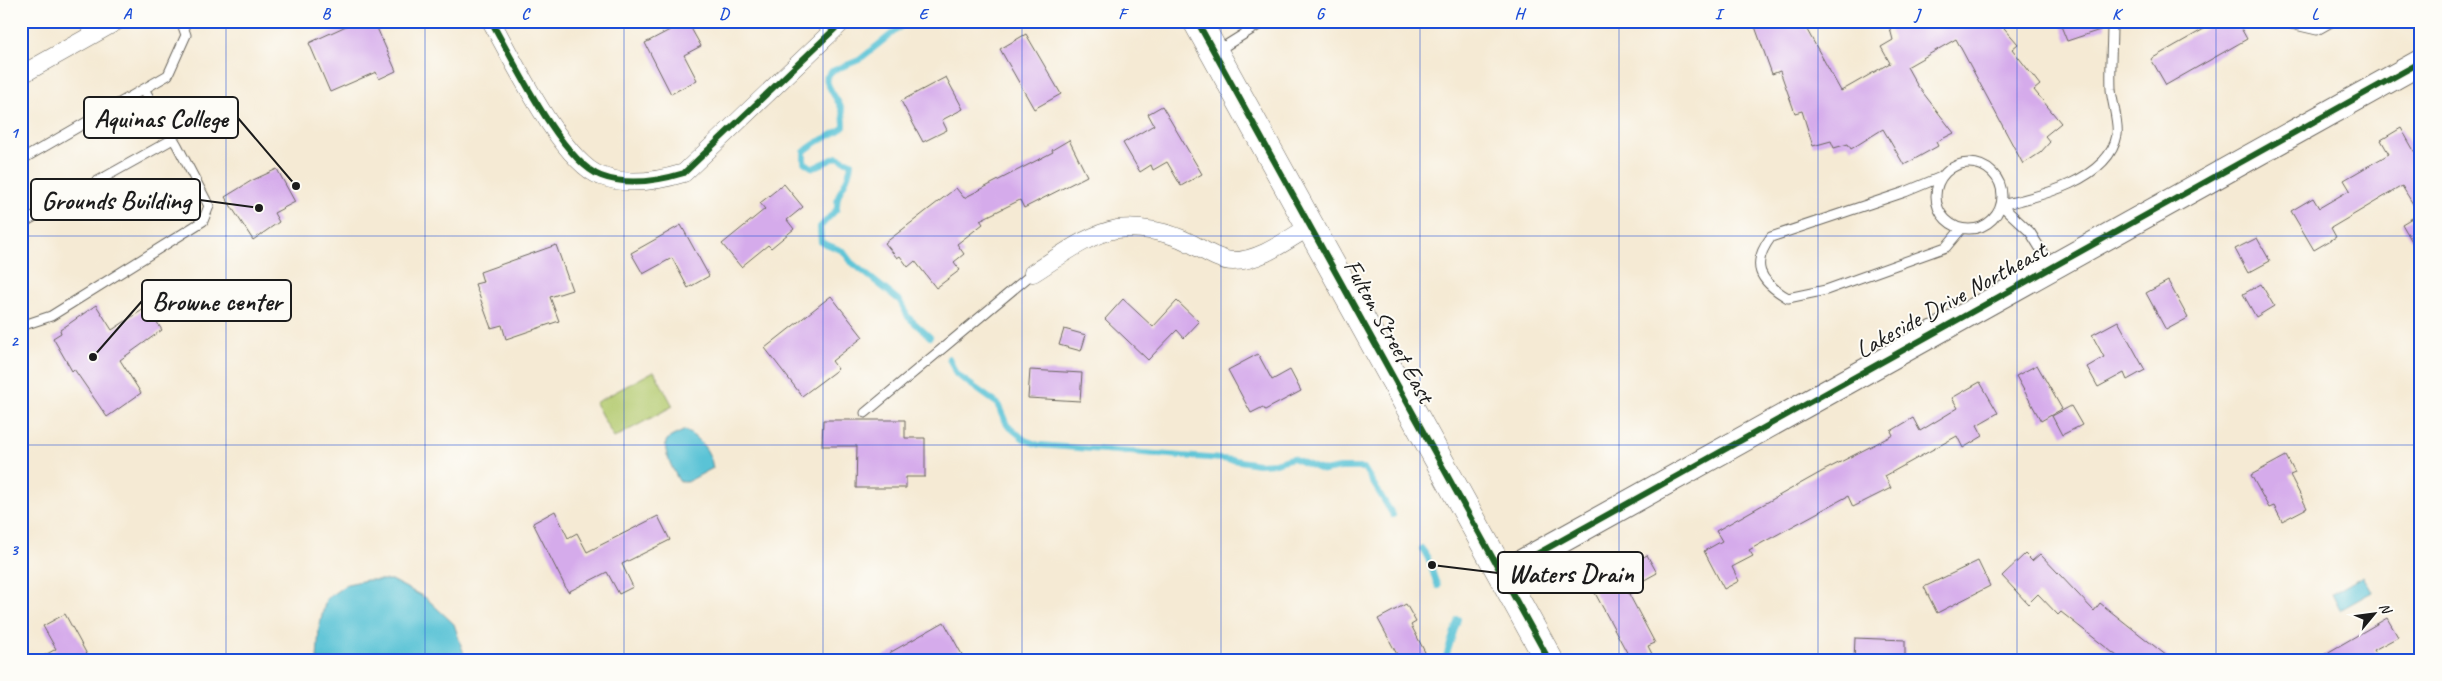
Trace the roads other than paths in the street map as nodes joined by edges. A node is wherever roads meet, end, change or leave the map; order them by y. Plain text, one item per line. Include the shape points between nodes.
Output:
1 (181, 21) edge
2 (491, 21) edge
3 (843, 21) edge
4 (1197, 21) edge
5 (1265, 21) edge
6 (2114, 21) edge
7 (2289, 21) edge
8 (2333, 21) edge
9 (112, 23) edge
10 (1214, 53) junction
11 (2421, 62) edge
12 (21, 75) edge
13 (144, 89) junction
14 (174, 139) junction
15 (21, 160) edge
16 (1941, 177) junction
17 (2001, 205) junction
18 (21, 224) edge
19 (1309, 227) junction
20 (1961, 229) junction
21 (2052, 267) junction
22 (1033, 273) joint
23 (21, 326) edge
24 (865, 413) dead end
25 (1501, 574) junction
26 (1549, 660) edge

1 - 13 lane via 186,35 168,75
2 - 3 street via 558,138 579,161 600,176 627,181 659,181 684,173
4 - 10 main road, Fulton Street East
5 - 10 lane
6 - 17 lane via 2111,89 2117,135 2108,155 2088,174 2037,198
7 - 8 lane via 2317,30
9 - 12 street
10 - 19 main road, Fulton Street East
11 - 21 street, Lakeside Drive Northeast
13 - 14 lane
13 - 15 lane
14 - 18 lane
14 - 23 lane via 209,206 203,221 51,316
16 - 17 lane via 1957,165 1978,164 1995,176 2002,195
16 - 20 lane via 1936,187 1938,208 1952,225
16 - 20 lane via 1771,236 1760,252 1759,269 1772,289 1788,298 1826,290 1946,247
17 - 20 lane via 1986,225 1971,230
17 - 21 lane via 2030,232
19 - 22 street via 1269,250 1232,261 1185,240 1153,231 1118,229 1091,237
19 - 25 main road, Fulton Street East
21 - 25 street, Lakeside Drive Northeast
22 - 24 lane
25 - 26 main road, Fulton Street East

